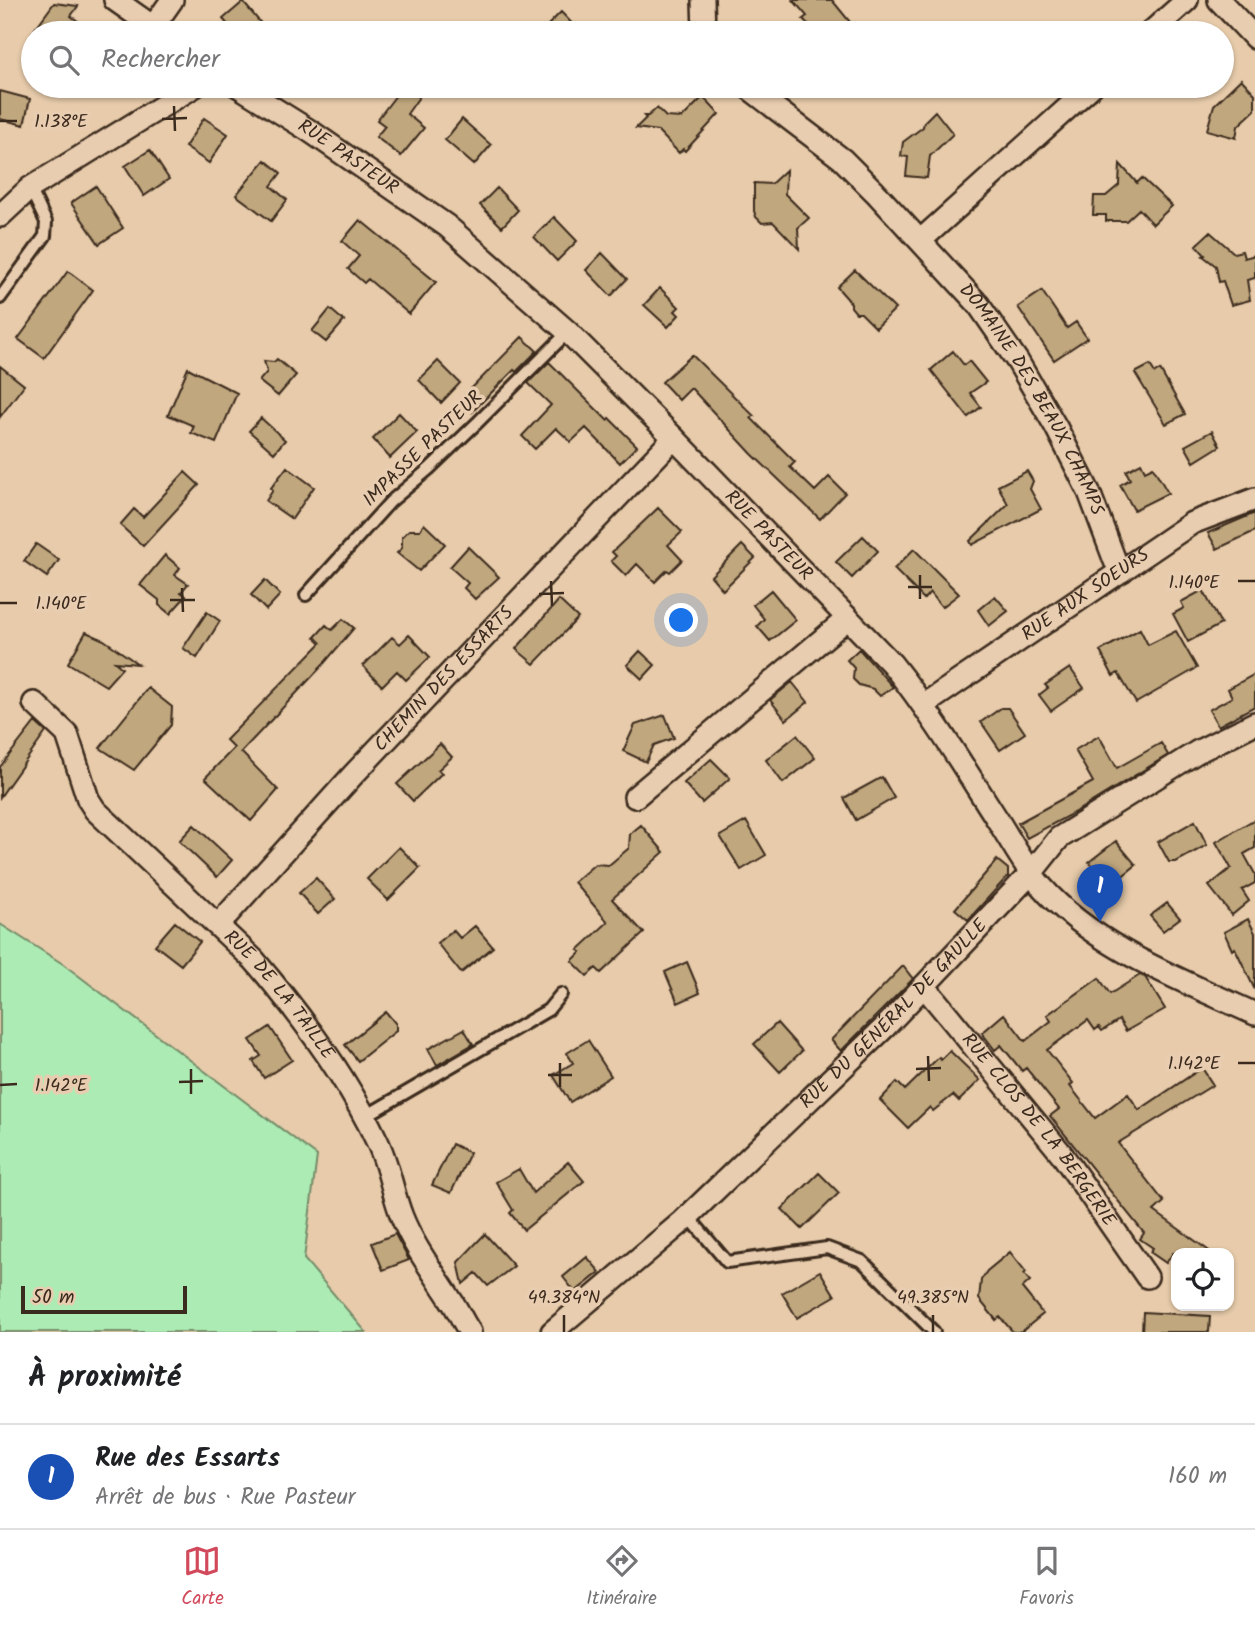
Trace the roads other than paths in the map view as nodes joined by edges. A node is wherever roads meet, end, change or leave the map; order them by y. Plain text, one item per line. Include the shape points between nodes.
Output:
1 (115, 0) edge
2 (172, 0) edge
3 (703, 0) edge
4 (1187, 0) edge
5 (1219, 0) edge
6 (145, 21) edge
7 (162, 21) edge
8 (704, 21) edge
9 (1163, 21) edge
10 (1255, 38) edge
11 (176, 98) edge
12 (256, 98) edge
13 (762, 98) edge
14 (1079, 98) edge
15 (30, 188) junction
16 (0, 216) edge
17 (921, 240) junction
18 (0, 298) edge
19 (568, 332) junction
20 (674, 438) junction
21 (1255, 499) edge
22 (1122, 571) junction
23 (306, 595) dead end
24 (848, 618) junction
25 (34, 703) dead end
26 (925, 705) junction
27 (1255, 723) edge
28 (635, 797) dead end
29 (1032, 872) junction
30 (218, 925) junction
31 (924, 986) junction
32 (561, 994) dead end
33 (1255, 1014) edge
34 (364, 1117) junction
35 (688, 1216) junction
36 (1147, 1277) dead end
37 (470, 1332) edge
38 (552, 1332) edge
39 (934, 1332) edge

1 - 6 street
2 - 7 street
3 - 8 street
4 - 9 street
5 - 10 street
11 - 15 street
12 - 19 street, RUE PASTEUR via 447,226
13 - 17 street, DOMAINE DES BEAUX CHAMPS via 842,159
14 - 17 street
15 - 16 street
15 - 18 lane via 46,222 45,236
17 - 22 street, DOMAINE DES BEAUX CHAMPS via 978,304 1018,362 1089,492
19 - 20 street, RUE PASTEUR
19 - 23 lane, IMPASSE PASTEUR via 390,502
20 - 24 street, RUE PASTEUR
20 - 30 street, CHEMIN DES ESSARTS via 353,775
21 - 22 street, RUE AUX SOEURS via 1192,523
22 - 26 street, RUE AUX SOEURS
24 - 26 street, RUE PASTEUR
24 - 28 street
25 - 30 street, RUE DE LA TAILLE via 67,734 95,810
26 - 29 street, RUE PASTEUR
27 - 29 street, RUE DU GÉNÉRAL DE GAULLE via 1197,752 1059,838
29 - 31 street, RUE DU GÉNÉRAL DE GAULLE
29 - 33 street, RUE PASTEUR via 1066,911 1095,933
30 - 34 street, RUE DE LA TAILLE via 277,987 337,1070
31 - 35 street, RUE DU GÉNÉRAL DE GAULLE
31 - 36 street, RUE CLOS DE LA BERGERIE via 1061,1153
32 - 34 lane via 548,1010
34 - 37 street, RUE DE LA TAILLE via 385,1159 410,1236
35 - 38 street, RUE DU GÉNÉRAL DE GAULLE
35 - 39 lane via 727,1262 827,1248 862,1261

